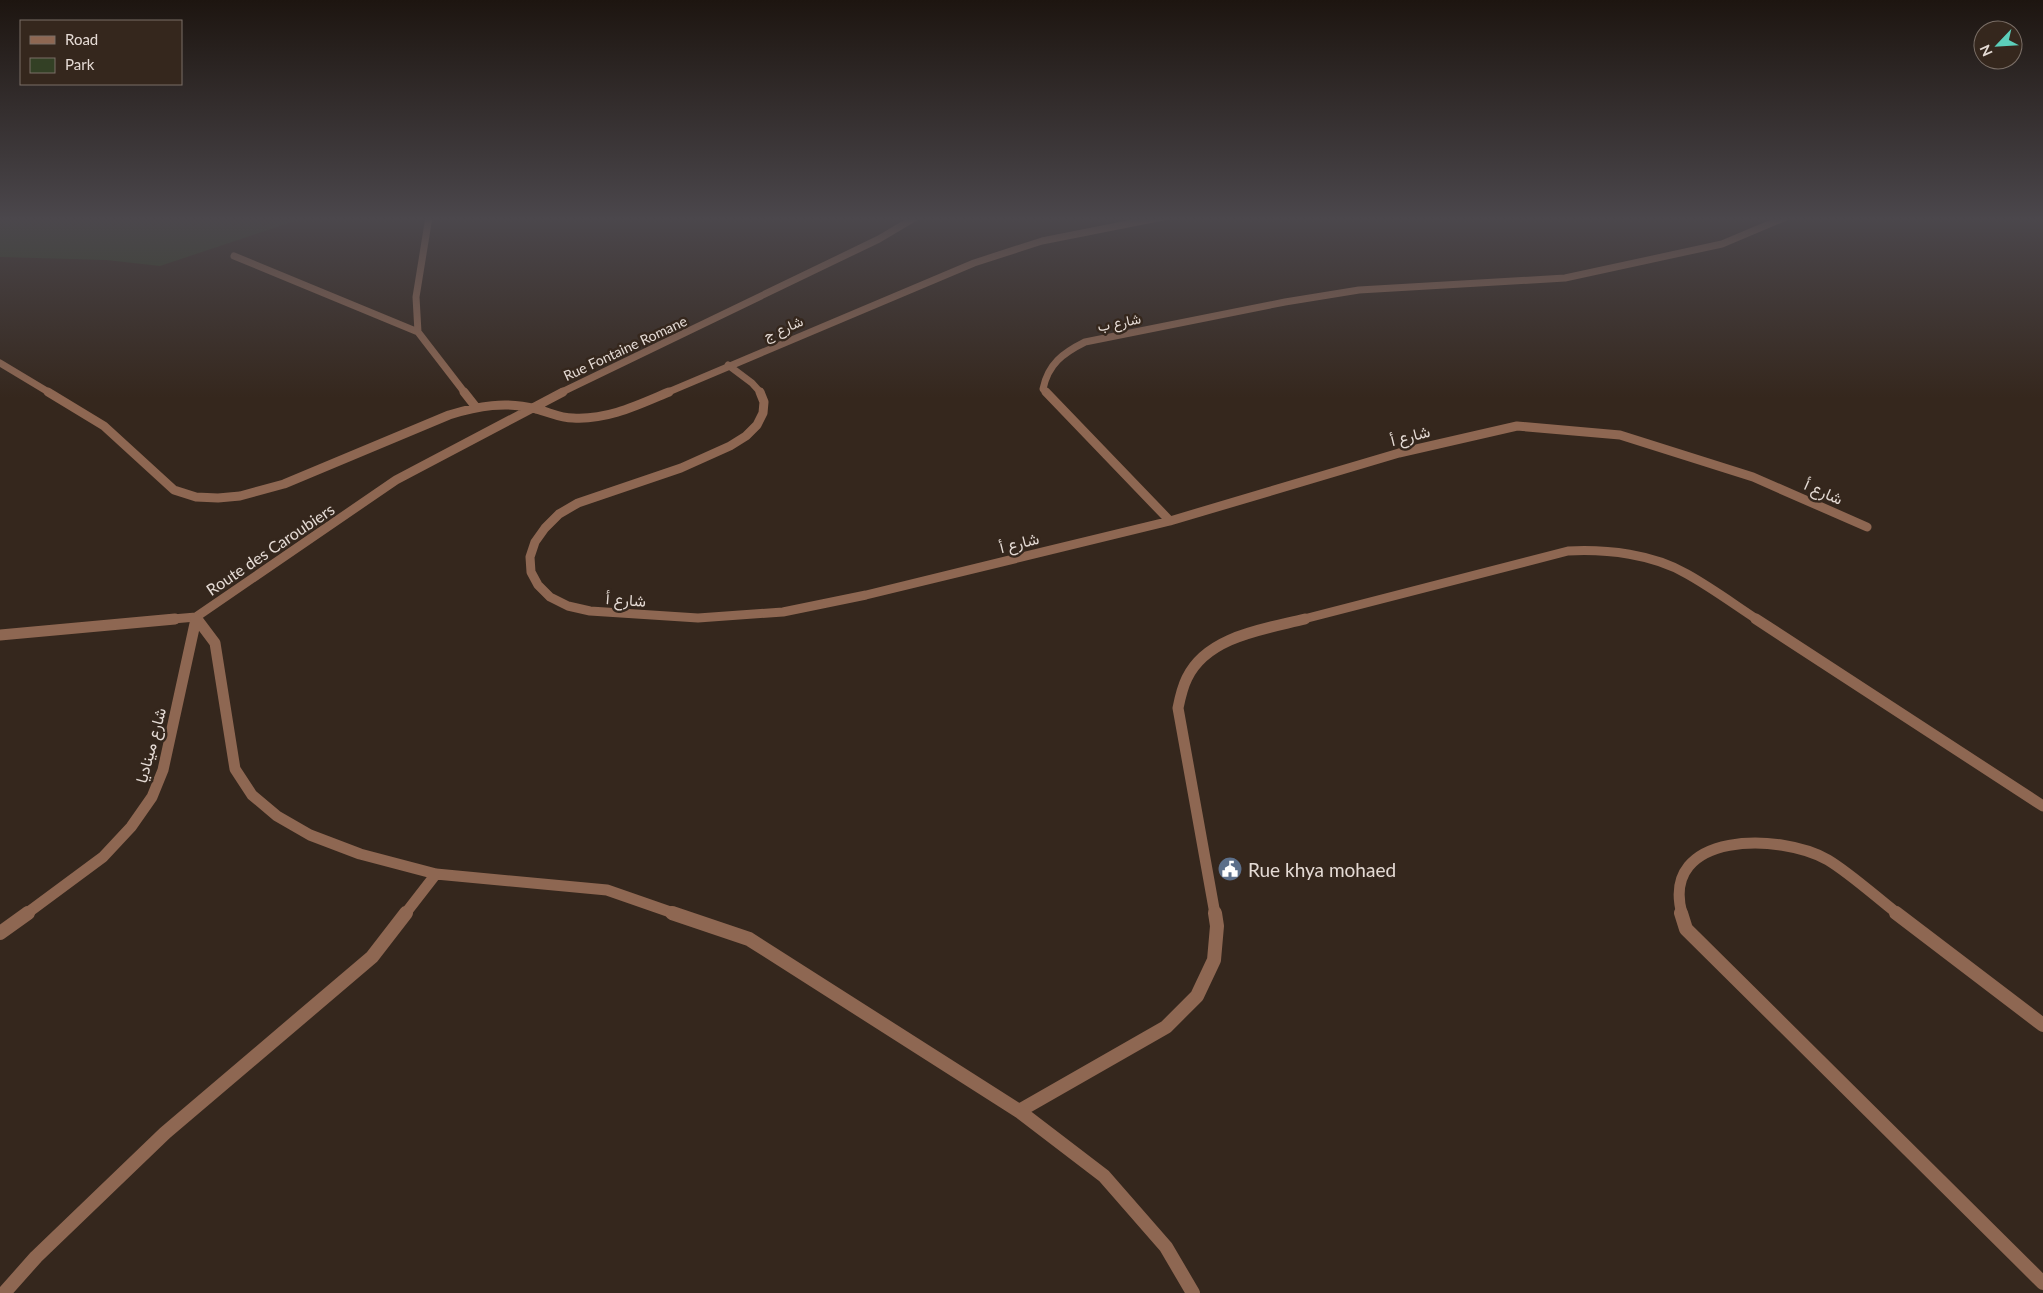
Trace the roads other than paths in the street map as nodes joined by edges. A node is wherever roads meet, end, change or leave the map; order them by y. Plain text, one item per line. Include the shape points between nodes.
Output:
1 (286, 277) edge
2 (420, 277) edge
3 (800, 277) edge
4 (940, 277) edge
5 (1568, 277) edge
6 (418, 332) junction
7 (0, 363) edge
8 (728, 366) junction
9 (475, 406) junction
10 (532, 407) junction
11 (1170, 521) junction
12 (1867, 527) dead end
13 (196, 617) junction
14 (0, 635) edge
15 (2043, 806) edge
16 (436, 874) junction
17 (0, 933) edge
18 (2043, 1025) edge
19 (1019, 1111) junction
20 (2043, 1283) edge
21 (4, 1293) edge
22 (1193, 1293) edge

1 - 6 street
2 - 6 street via 416,297
3 - 10 street, Rue Fontaine Romane
4 - 8 street, شارع ج
5 - 11 street, شارع ب via 1360,290 1085,342 1067,351 1053,362 1045,375 1043,389
6 - 9 street
7 - 9 street, شارع ج via 104,426 174,490 199,498 234,497 272,488
8 - 10 street, شارع ج via 612,414 565,418
8 - 11 street, شارع أ via 760,392 764,402 763,413 757,425 746,436 714,454 578,503 559,514 535,542 530,557 531,572 550,597 590,612 698,618 784,612
9 - 10 street, شارع ج
10 - 13 street, Route des Caroubiers via 396,480
11 - 12 street, شارع أ via 1398,453 1517,426 1620,435 1753,477
13 - 14 street, Route des Caroubiers
13 - 16 street via 215,643 235,769 252,796 276,816 310,836 360,854
13 - 17 street, شارع ميناديا via 163,770 152,798 103,858
15 - 19 street via 1686,573 1638,555 1613,550 1568,551 1254,632 1229,640 1208,652 1192,668 1181,687 1178,708 1217,926 1214,960 1197,996 1166,1027
16 - 19 street via 606,890 749,939
16 - 21 street via 372,957 165,1133 36,1257
18 - 20 street via 1828,860 1790,847 1754,842 1730,844 1698,856 1683,875 1679,900 1686,929
19 - 22 street via 1104,1176 1166,1248

